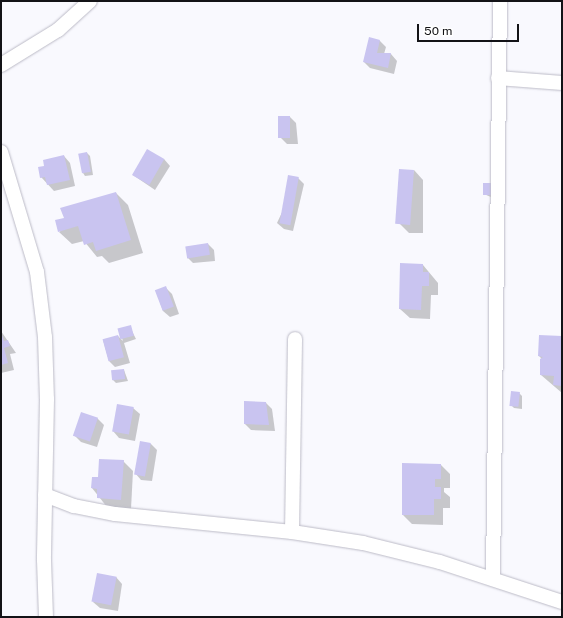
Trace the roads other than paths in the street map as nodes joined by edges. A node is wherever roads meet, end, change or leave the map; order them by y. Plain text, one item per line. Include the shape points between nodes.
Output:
1 (90, 1) edge
2 (500, 1) edge
3 (1, 65) edge
4 (498, 78) junction
5 (562, 83) edge
6 (1, 152) edge
7 (295, 339) dead end
8 (45, 496) junction
9 (292, 532) junction
10 (493, 579) junction
11 (562, 602) edge
12 (46, 617) edge

1 - 3 street via 58,30
2 - 4 street
4 - 5 street
4 - 10 street
6 - 8 street via 37,272 45,336
7 - 9 street
8 - 9 street via 74,506 115,514
8 - 12 street
9 - 10 street via 363,542
10 - 11 street

